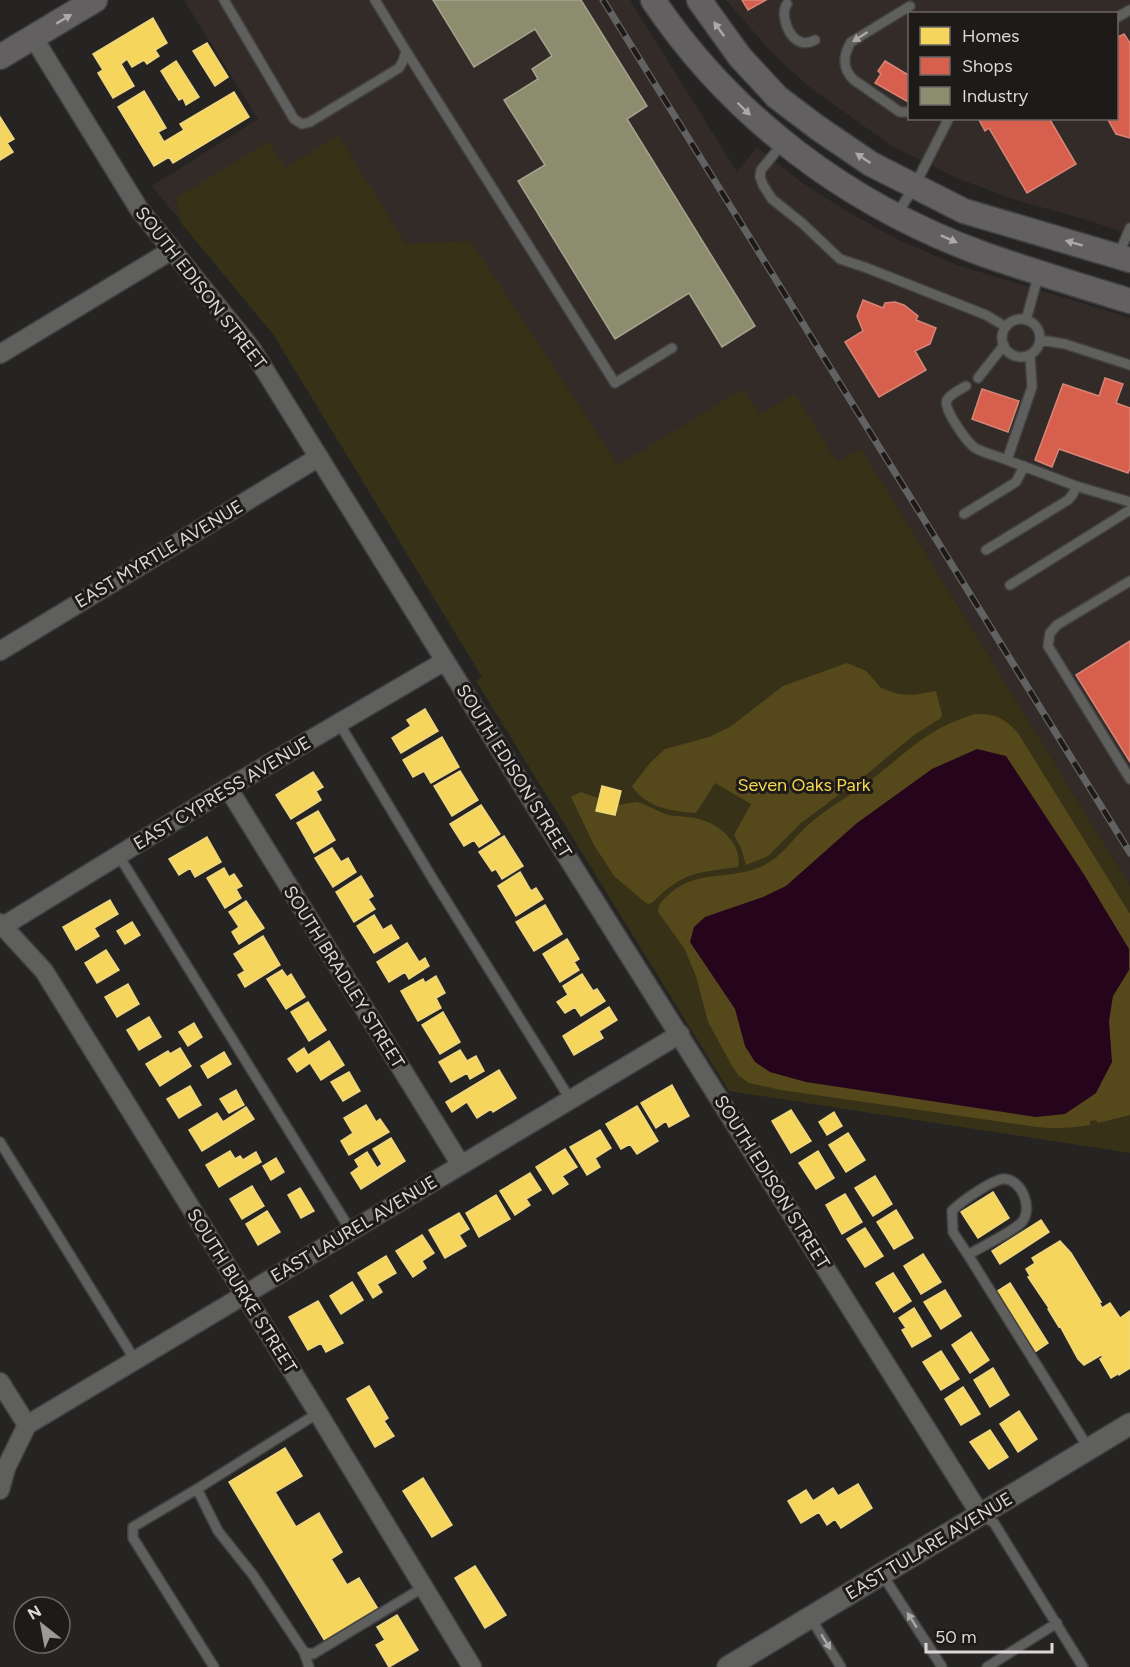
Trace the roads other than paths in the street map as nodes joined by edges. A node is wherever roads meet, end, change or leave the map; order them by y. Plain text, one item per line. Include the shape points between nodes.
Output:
1 (95, 0) edge
2 (224, 0) edge
3 (375, 0) edge
4 (653, 0) edge
5 (699, 0) edge
6 (787, 4) dead end
7 (910, 6) dead end
8 (33, 37) junction
9 (816, 40) dead end
10 (406, 51) junction
11 (0, 57) edge
12 (908, 112) edge
13 (948, 120) edge
14 (783, 143) junction
15 (914, 187) junction
16 (896, 215) junction
17 (1130, 228) edge
18 (172, 250) junction
19 (1124, 258) edge
20 (1039, 273) junction
21 (1130, 301) edge
22 (1026, 320) junction
23 (1006, 327) junction
24 (1040, 340) junction
25 (1004, 345) junction
26 (672, 348) dead end
27 (0, 354) edge
28 (1030, 355) junction
29 (1130, 365) edge
30 (978, 378) dead end
31 (966, 386) dead end
32 (319, 457) junction
33 (1007, 460) junction
34 (1024, 466) junction
35 (1076, 486) junction
36 (1130, 502) edge
37 (1130, 510) edge
38 (964, 514) dead end
39 (986, 550) dead end
40 (1130, 581) edge
41 (1010, 585) dead end
42 (0, 651) edge
43 (445, 661) junction
44 (339, 723) junction
45 (1130, 779) edge
46 (228, 788) junction
47 (119, 856) junction
48 (1, 925) edge
49 (680, 1034) junction
50 (570, 1099) junction
51 (0, 1142) edge
52 (461, 1165) junction
53 (351, 1231) junction
54 (968, 1255) junction
55 (243, 1294) junction
56 (135, 1360) junction
57 (0, 1382) edge
58 (318, 1413) junction
59 (1130, 1424) edge
60 (27, 1425) junction
61 (1089, 1449) junction
62 (197, 1489) junction
63 (0, 1490) edge
64 (980, 1514) junction
65 (882, 1574) junction
66 (424, 1587) junction
67 (810, 1617) junction
68 (1057, 1623) junction
69 (304, 1652) junction
70 (214, 1667) edge
71 (309, 1667) edge
72 (472, 1667) edge
73 (728, 1667) edge
74 (841, 1667) edge
75 (942, 1667) edge
76 (987, 1667) edge
77 (1083, 1667) edge

8 -> 1 main road
2 - 10 lane via 294,119 302,124 399,68
3 - 10 lane
4 -> 14 main road via 703,66
15 -> 5 main road via 871,164 777,97 740,57
6 - 9 lane via 783,17 794,38 807,43
7 -> 12 lane via 851,42 845,60 854,80 900,112
8 - 11 main road
8 - 18 street, SOUTH EDISON STREET via 139,209
10 - 26 lane via 615,383
13 - 15 lane
14 - 16 main road via 828,176
14 - 23 lane via 761,170 763,185 772,199 840,259 986,315
15 - 16 lane
19 -> 15 main road via 964,211
16 -> 20 main road via 980,253
17 - 19 lane
18 - 27 street
18 - 32 street, SOUTH EDISON STREET via 251,348
20 - 21 main road
20 - 22 lane
22 - 23 lane via 1016,320
22 - 24 lane via 1037,328
23 - 25 lane
24 - 28 lane
24 - 29 lane
25 - 28 lane via 1018,357
25 - 30 lane
28 - 33 lane via 1032,387
31 - 33 lane via 948,398 946,409 976,448
32 - 42 street, EAST MYRTLE AVENUE
32 - 43 street, SOUTH EDISON STREET
33 - 34 lane
34 - 35 lane
34 - 38 lane via 1017,482
35 - 36 lane
35 - 39 lane via 1068,500
37 - 41 lane
40 - 45 lane via 1058,624 1050,633 1048,646
43 - 44 street, EAST CYPRESS AVENUE
43 - 49 street, SOUTH EDISON STREET
44 - 46 street, EAST CYPRESS AVENUE
44 - 50 lane
46 - 47 street, EAST CYPRESS AVENUE
46 - 52 street, SOUTH BRADLEY STREET
47 - 48 street, EAST CYPRESS AVENUE
47 - 53 lane
48 - 55 street, SOUTH BURKE STREET via 44,971
49 - 50 street, EAST LAUREL AVENUE
49 - 64 street, SOUTH EDISON STREET
50 - 52 street, EAST LAUREL AVENUE
51 - 56 lane
52 - 53 street, EAST LAUREL AVENUE
53 - 55 street, EAST LAUREL AVENUE
54 - 54 lane via 1021,1222 1027,1202 1011,1181 996,1181 952,1211 953,1232
54 - 61 lane
55 - 56 street, EAST LAUREL AVENUE
55 - 58 street, SOUTH BURKE STREET
56 - 60 street, EAST LAUREL AVENUE
57 - 60 street
58 - 62 lane
58 - 66 street, SOUTH BURKE STREET
59 - 61 street, EAST TULARE AVENUE
60 - 63 street
61 - 64 street, EAST TULARE AVENUE
62 - 69 lane via 218,1531 253,1575
62 - 70 lane via 133,1527 133,1538
64 - 65 street, EAST TULARE AVENUE
64 - 68 lane via 994,1523
65 - 67 street, EAST TULARE AVENUE
75 -> 65 lane
66 - 69 lane via 313,1654
66 - 72 street, SOUTH BURKE STREET
67 - 73 street, EAST TULARE AVENUE
67 -> 74 lane
68 - 76 lane
68 - 77 lane
69 - 71 lane

